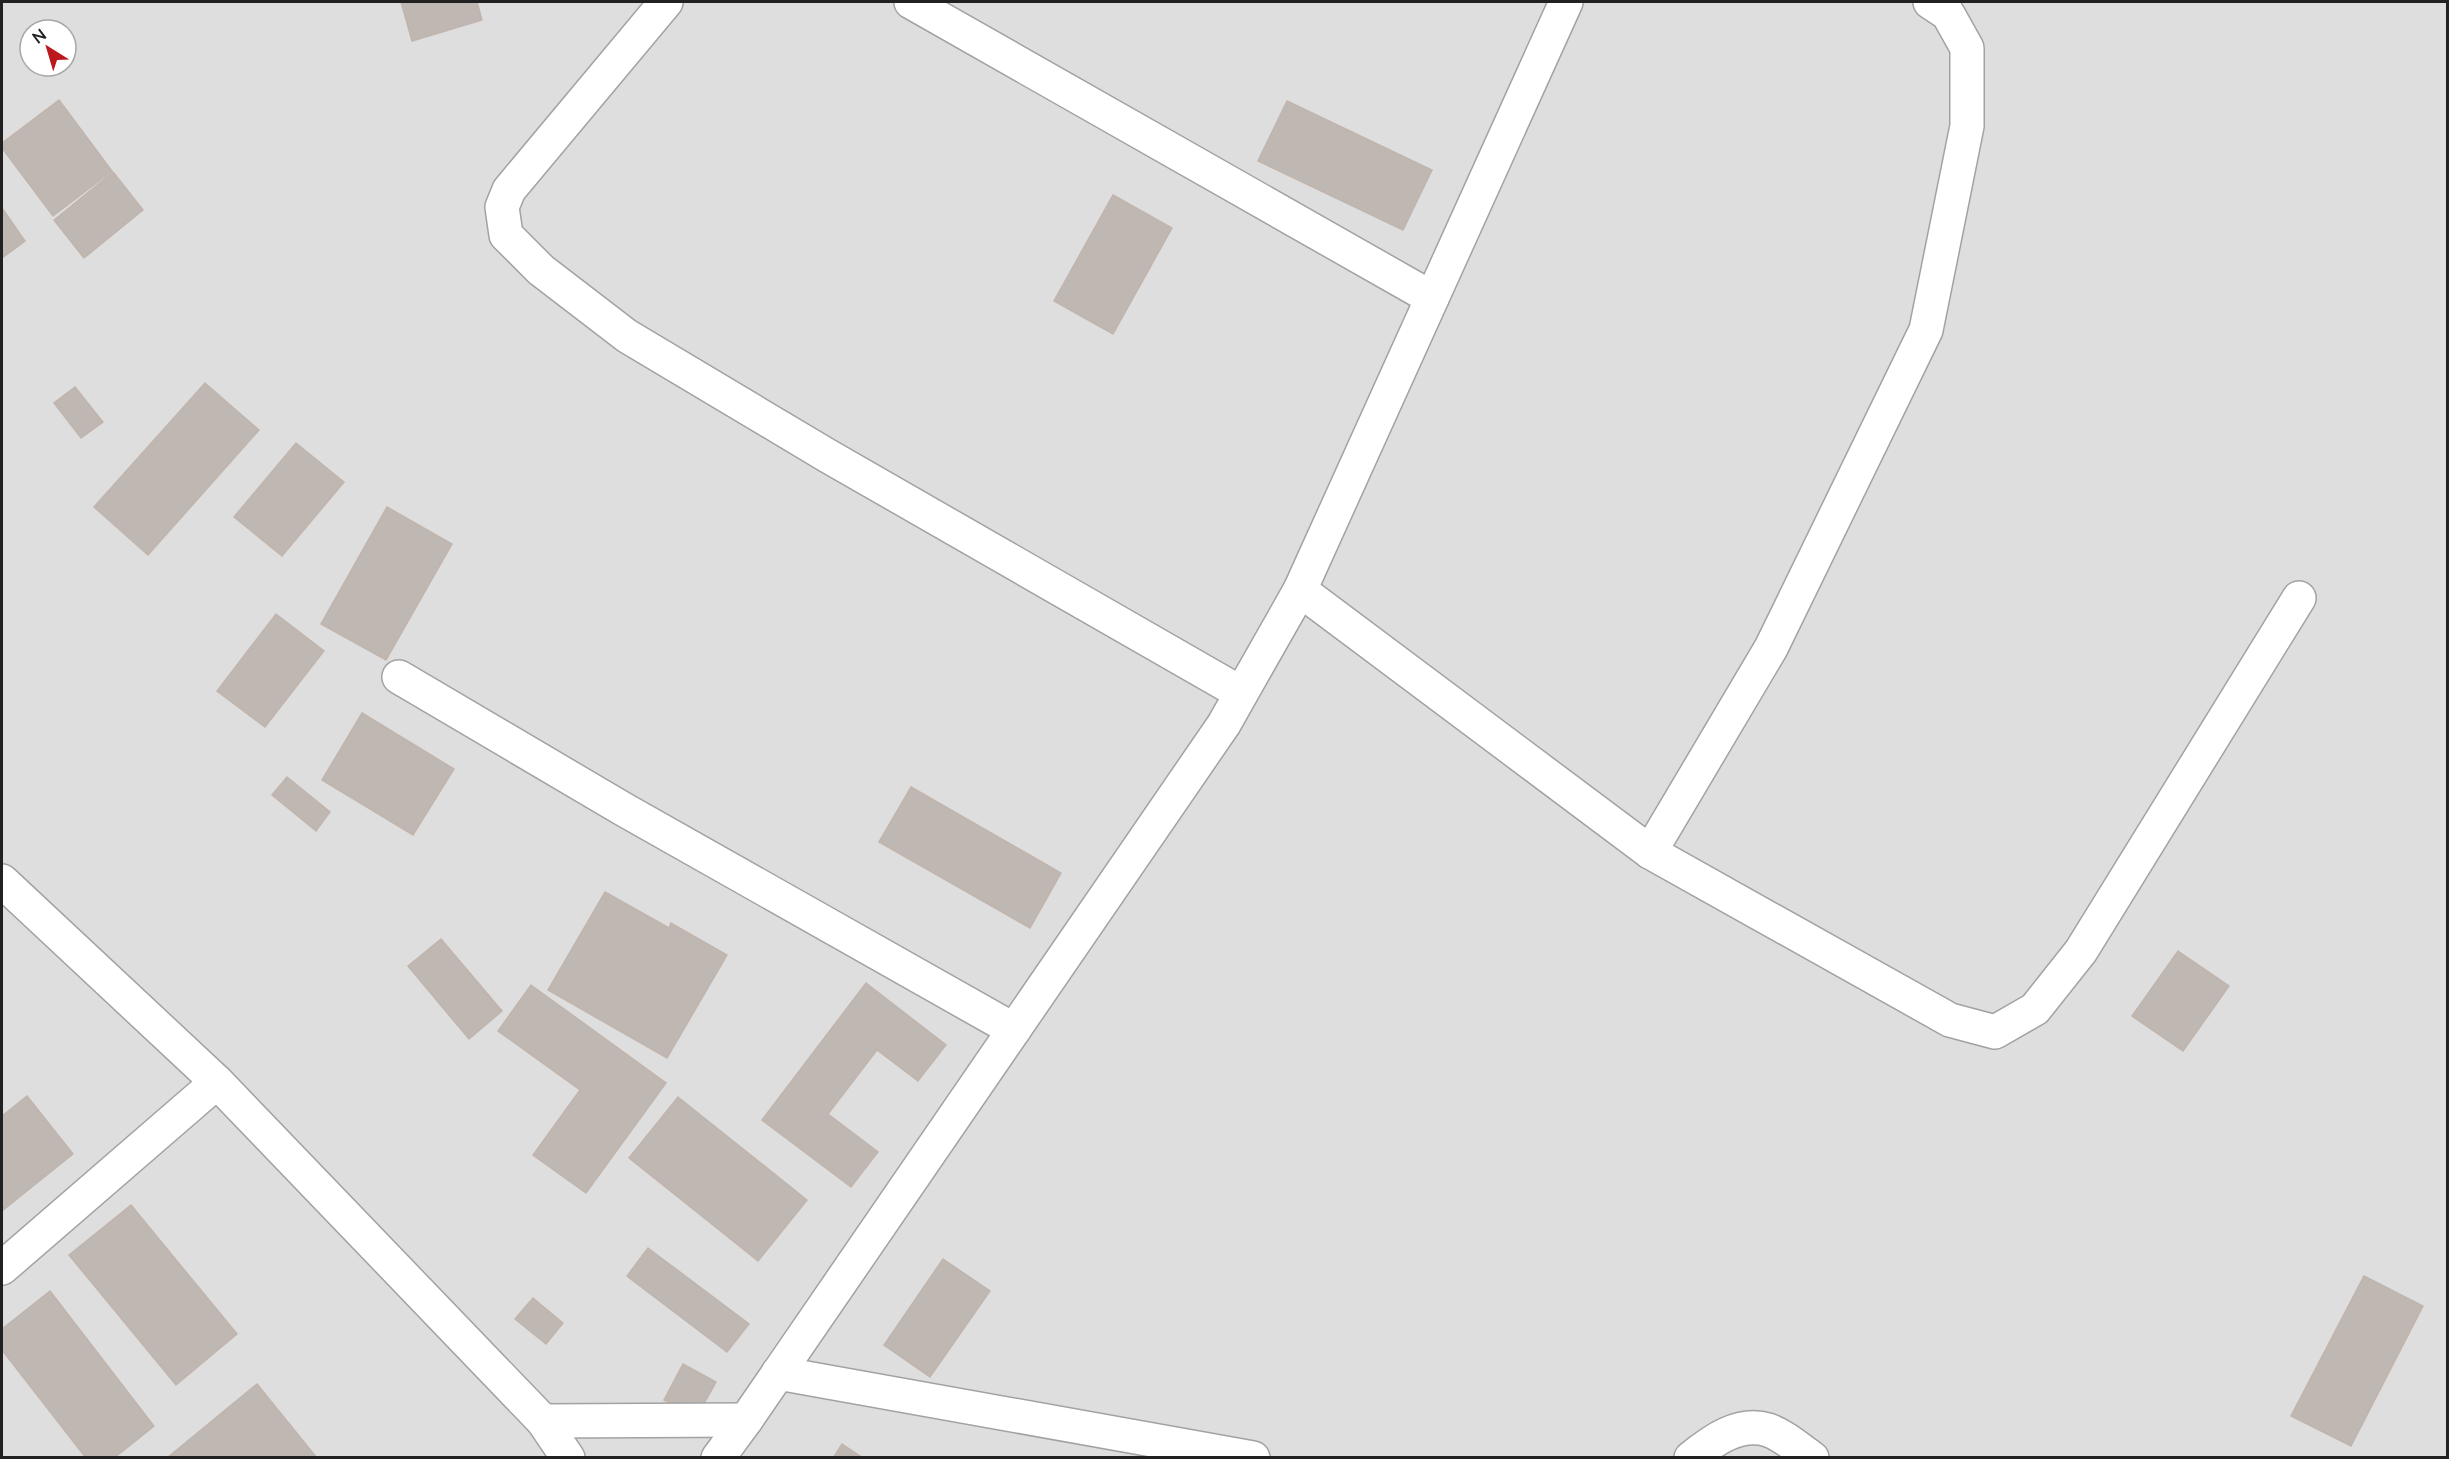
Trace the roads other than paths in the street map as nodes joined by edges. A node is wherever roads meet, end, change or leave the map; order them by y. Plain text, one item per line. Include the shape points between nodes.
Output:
1 (666, 2) edge
2 (911, 2) edge
3 (1566, 2) edge
4 (1930, 2) edge
5 (1432, 298) junction
6 (1300, 590) junction
7 (2299, 598) dead end
8 (399, 677) dead end
9 (1241, 693) junction
10 (1650, 852) junction
11 (2, 881) edge
12 (1014, 1030) junction
13 (217, 1082) junction
14 (2, 1268) edge
15 (778, 1373) junction
16 (746, 1420) junction
17 (543, 1421) junction
18 (568, 1458) edge
19 (717, 1458) edge
20 (1253, 1458) edge
21 (1691, 1458) edge
22 (1812, 1458) edge

1 - 9 street via 509,190 502,207 506,235 541,270 627,336
2 - 5 street
3 - 5 street
4 - 10 street via 1948,14 1967,48 1967,126 1926,330 1771,648
5 - 6 street
6 - 9 street
6 - 10 street
7 - 10 street via 2080,951 2035,1009 1995,1032 1950,1020
8 - 12 street
9 - 12 street via 1224,724
11 - 13 street
12 - 15 street
13 - 14 street
13 - 17 street
15 - 16 street
15 - 20 street
16 - 17 street
16 - 19 street
17 - 18 street
21 - 22 street via 1712,1441 1742,1428 1768,1430

